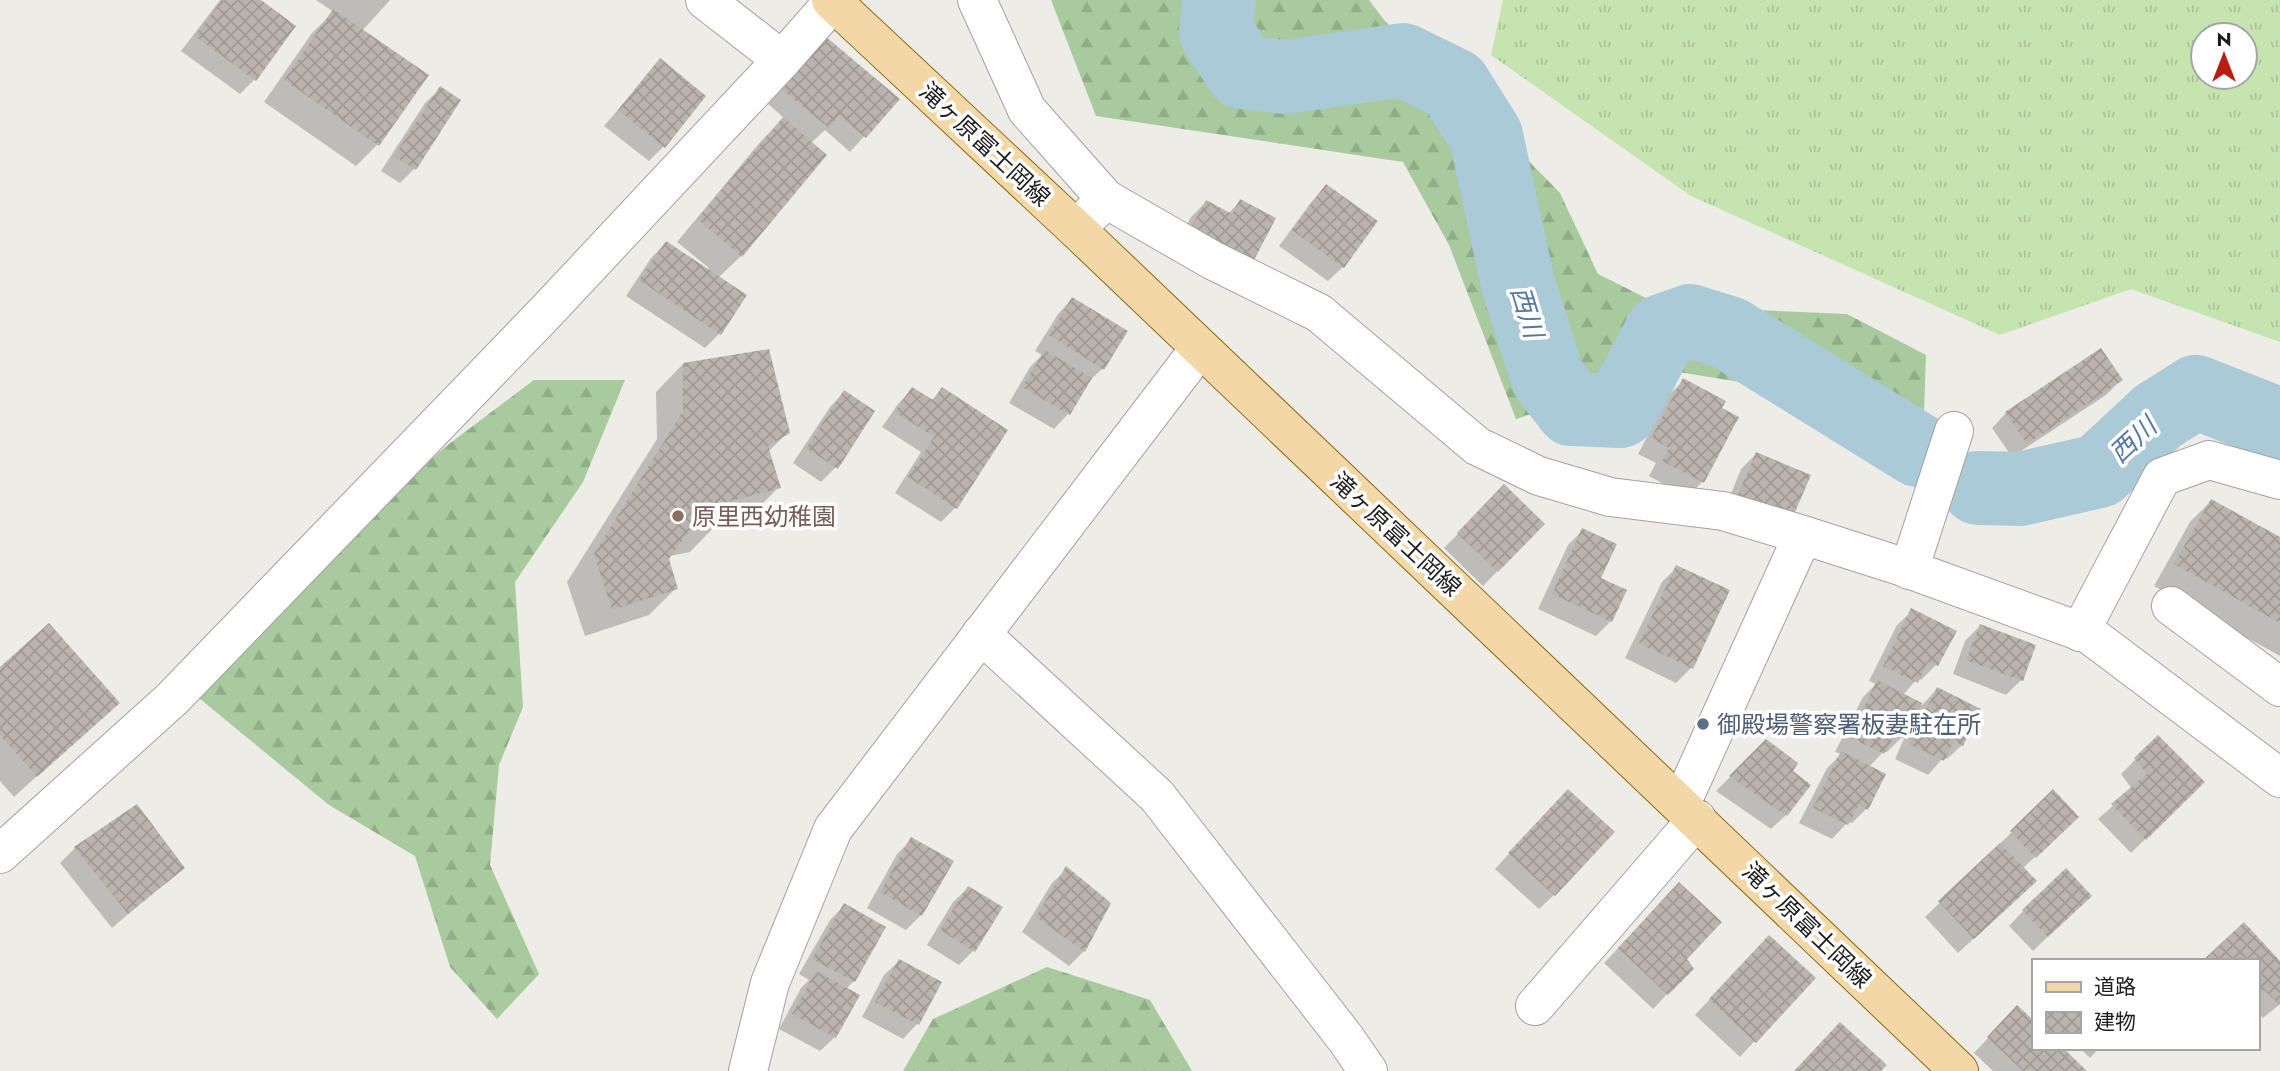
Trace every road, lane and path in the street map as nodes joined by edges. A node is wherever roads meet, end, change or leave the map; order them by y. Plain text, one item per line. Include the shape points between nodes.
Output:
1 (705, 0) edge
2 (977, 0) edge
3 (832, 1) edge
4 (782, 60) junction
5 (1106, 199) junction
6 (1076, 229) junction
7 (1200, 348) junction
8 (1954, 431) dead end
9 (2280, 480) edge
10 (1803, 535) junction
11 (1909, 569) junction
12 (2171, 606) dead end
13 (2080, 632) junction
14 (981, 634) junction
15 (2280, 687) edge
16 (2280, 778) edge
17 (1689, 812) junction
18 (0, 854) edge
19 (1535, 1006) dead end
20 (748, 1071) edge
21 (1368, 1071) edge
22 (1959, 1071) edge

1 - 4 street
2 - 5 street via 1027,110
3 - 4 street
3 - 6 main road, 滝ヶ原富士岡線
4 - 18 street via 172,699
5 - 6 street
5 - 10 street via 1212,260 1319,313 1477,446 1539,476 1610,496 1723,511
6 - 7 main road, 滝ヶ原富士岡線
7 - 14 street
7 - 17 main road, 滝ヶ原富士岡線
8 - 11 street
9 - 13 street via 2209,460 2162,477
10 - 11 street
10 - 17 street
11 - 13 street
12 - 15 street
13 - 16 street
14 - 20 street via 832,829 770,983
14 - 21 street via 1157,796
17 - 19 street
17 - 22 main road, 滝ヶ原富士岡線

